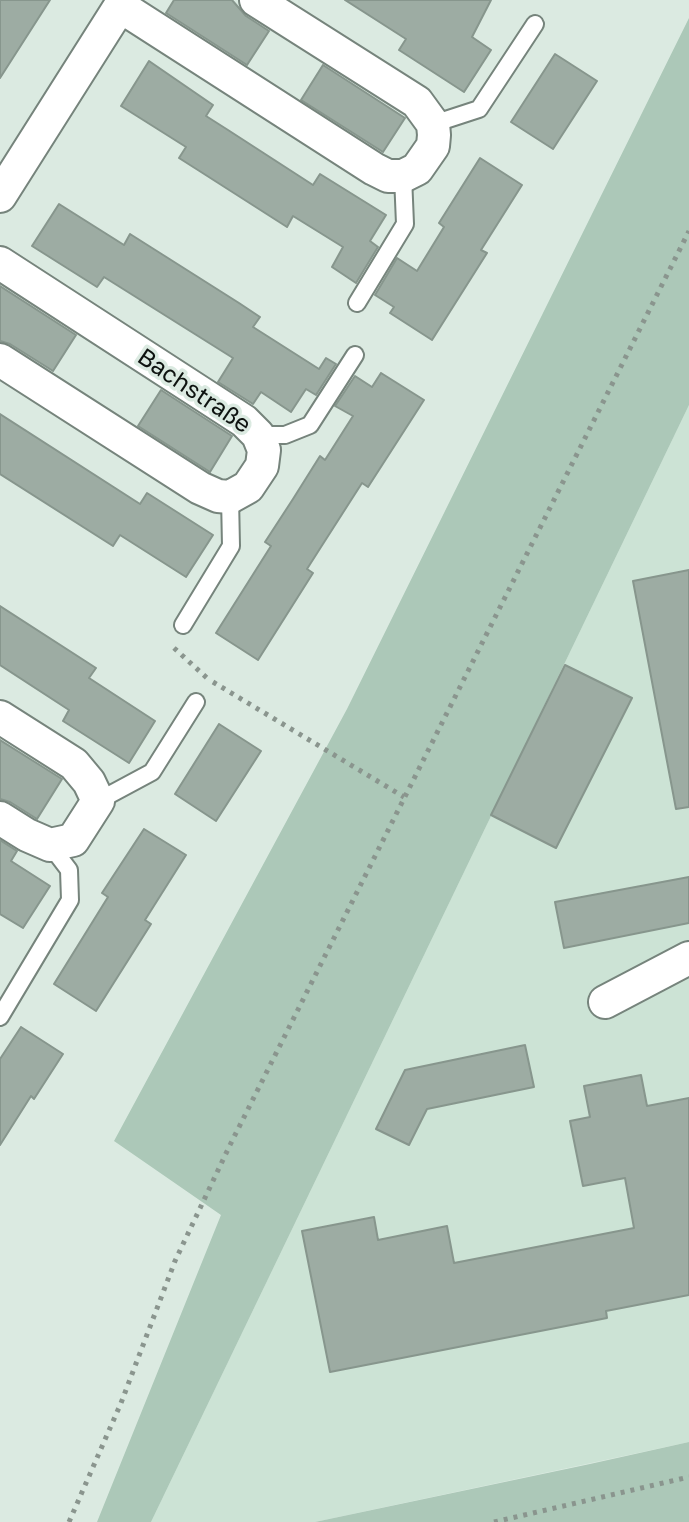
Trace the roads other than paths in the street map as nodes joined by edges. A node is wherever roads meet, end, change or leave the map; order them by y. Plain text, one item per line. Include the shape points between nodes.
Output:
1 (256, 0) edge
2 (122, 3) edge
3 (535, 24) dead end
4 (433, 124) junction
5 (403, 176) junction
6 (0, 196) edge
7 (0, 263) edge
8 (357, 303) dead end
9 (355, 355) dead end
10 (0, 360) edge
11 (258, 435) junction
12 (230, 497) junction
13 (183, 625) road end
14 (196, 702) road end
15 (0, 717) edge
16 (98, 801) junction
17 (0, 818) edge
18 (50, 845) junction
19 (689, 958) edge
20 (605, 1002) dead end
21 (0, 1017) edge

1 - 4 street via 417,102
2 - 5 street via 374,169
2 - 6 street
3 - 4 lane via 479,109
4 - 5 street via 433,146 417,169
5 - 8 lane via 405,224
7 - 11 street, Bachstraße
9 - 11 lane via 310,425 285,435
10 - 12 street via 200,488
11 - 12 street, Bachstraße via 264,450 262,466 248,487
12 - 13 lane via 231,546
14 - 16 lane via 152,772
15 - 16 street via 74,764
16 - 18 street via 73,840
17 - 18 street
18 - 21 lane via 69,870 70,900
19 - 20 street

